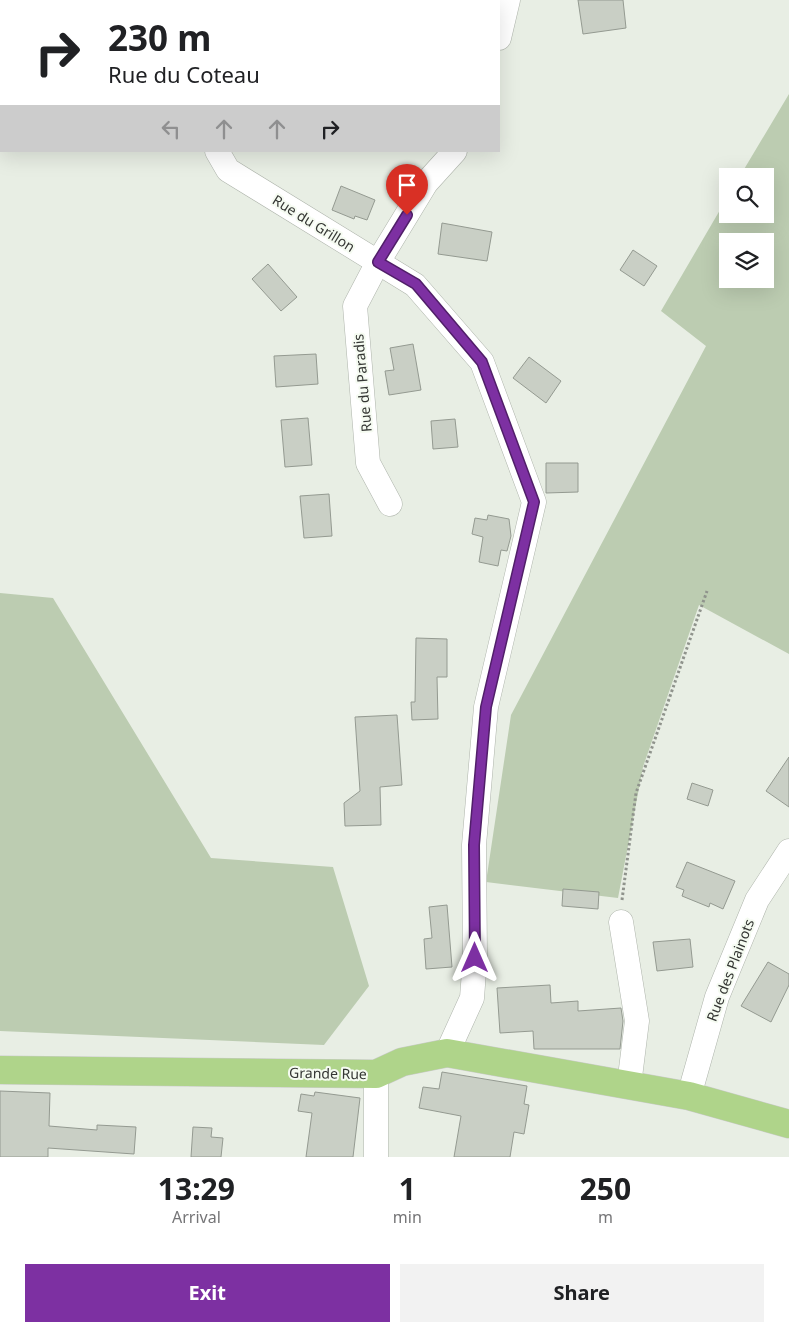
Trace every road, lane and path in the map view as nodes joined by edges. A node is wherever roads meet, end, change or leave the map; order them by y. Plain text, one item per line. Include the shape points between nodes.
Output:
1 (508, 0) edge
2 (500, 34) edge
3 (218, 152) edge
4 (454, 152) edge
5 (378, 262) junction
6 (390, 504) dead end
7 (707, 592) dead end
8 (789, 851) edge
9 (621, 922) joint
10 (447, 1053) junction
11 (0, 1070) edge
12 (376, 1074) junction
13 (629, 1085) junction
14 (689, 1096) junction
15 (778, 1120) edge
16 (376, 1157) edge

1 - 2 street
3 - 5 street, Rue du Grillon via 228,170
4 - 5 street, Rue du Paradis via 426,183
5 - 6 street, Rue du Paradis via 355,306 368,463
5 - 10 street, Rue du Grillon via 416,284 482,362 534,502 486,707 474,845 472,998
7 - 9 path via 636,793
8 - 14 street, Rue des Plainots via 757,900 717,997
9 - 13 street via 637,1021
10 - 12 main road, Grande Rue via 402,1062
10 - 13 main road, Grande Rue
11 - 12 main road, Grande Rue
12 - 16 street
13 - 14 main road, Grande Rue
14 - 15 main road, Grande Rue

